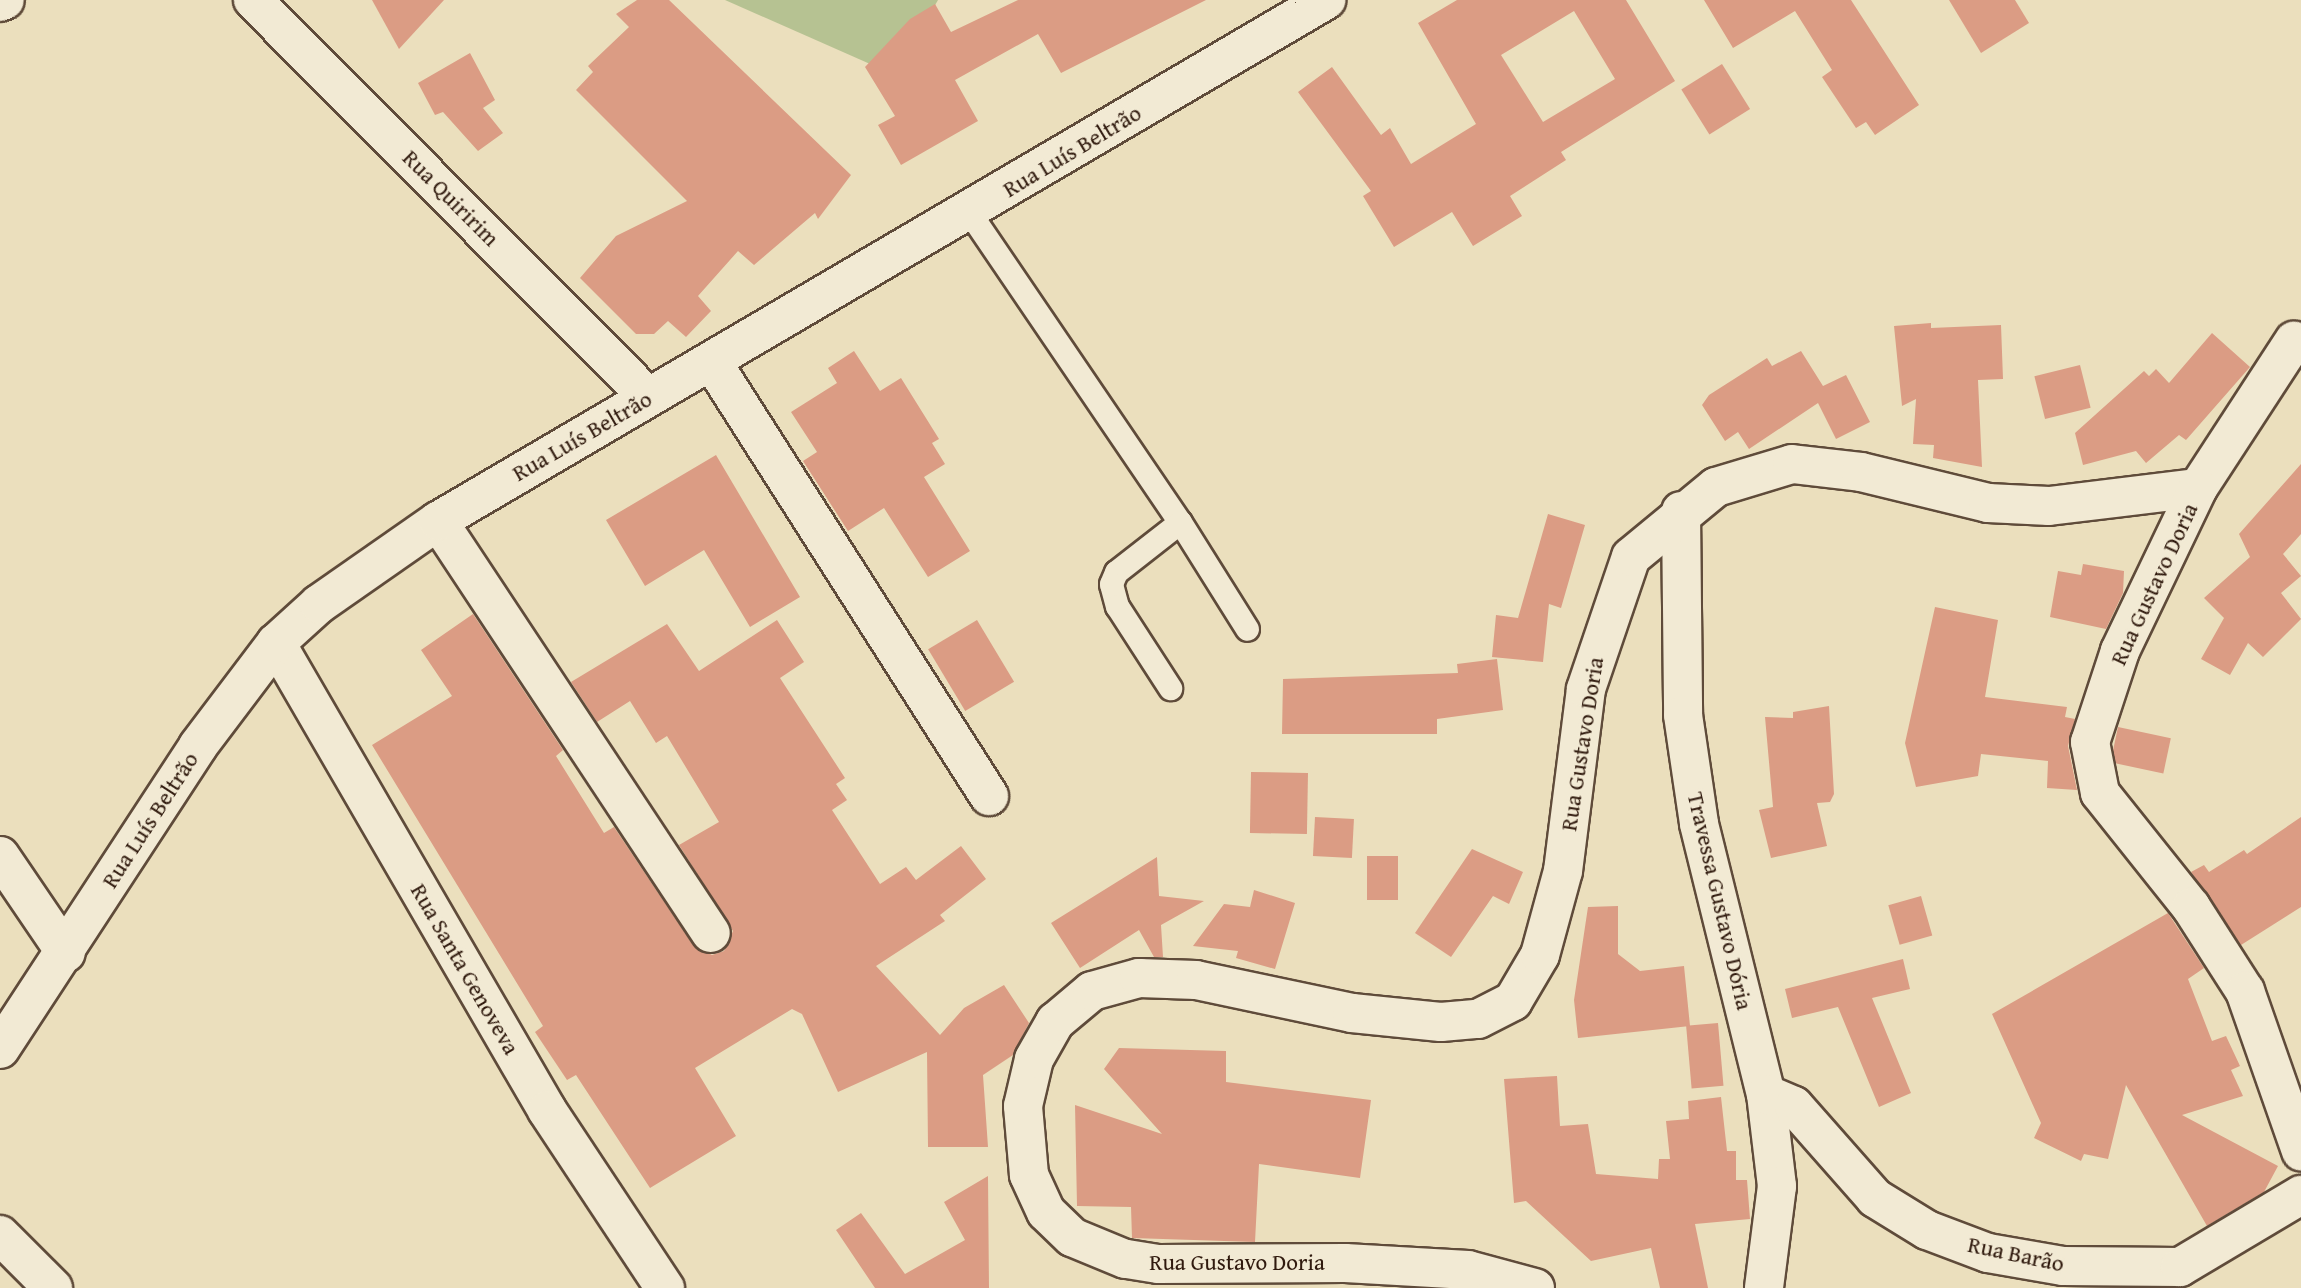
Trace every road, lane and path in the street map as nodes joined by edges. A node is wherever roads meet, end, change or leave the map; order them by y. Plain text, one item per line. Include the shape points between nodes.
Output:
1 (253, 0) edge
2 (1326, 0) edge
3 (969, 212) junction
4 (2294, 341) dead end
5 (712, 362) junction
6 (648, 397) junction
7 (2198, 488) junction
8 (1681, 511) junction
9 (438, 521) junction
10 (1180, 522) junction
11 (1247, 629) dead end
12 (276, 643) junction
13 (1170, 688) dead end
14 (989, 796) dead end
15 (0, 856) edge
16 (711, 933) dead end
17 (66, 953) junction
18 (0, 1049) edge
19 (1766, 1094) junction
20 (2301, 1151) edge
21 (2301, 1195) edge
22 (0, 1235) edge
23 (53, 1288) edge
24 (665, 1288) edge
25 (1535, 1288) edge
26 (1764, 1288) edge

1 - 6 street, Rua Quiririm
2 - 3 street, Rua Luís Beltrão
3 - 5 street, Rua Luís Beltrão
3 - 10 lane
4 - 7 street
5 - 6 street, Rua Luís Beltrão
5 - 14 street
6 - 9 street, Rua Luís Beltrão
7 - 8 street, Rua Gustavo Doria via 2049,506 2001,503 1861,472 1792,464 1716,487
7 - 20 street, Rua Gustavo Doria via 2120,651 2090,742 2100,793 2191,907 2245,991
8 - 19 street, Travessa Gustavo Dória via 1683,715 1699,824
8 - 25 street, Rua Gustavo Doria via 1631,557 1599,638 1563,871 1540,956 1513,1001 1478,1019 1441,1022 1352,1013 1196,980 1139,978 1093,991 1055,1022 1034,1059 1023,1105 1029,1175 1046,1212 1072,1237 1125,1259 1468,1270
9 - 12 street, Rua Luís Beltrão via 319,604
9 - 16 street
10 - 11 lane
10 - 13 lane via 1116,572 1111,584 1117,606
12 - 17 street, Rua Luís Beltrão via 198,746
12 - 24 street, Rua Santa Genoveva via 547,1110
15 - 17 street
17 - 18 street, Rua Luís Beltrão
19 - 21 street, Rua Barão via 1794,1106 1875,1198 1927,1230 1988,1253 2063,1266 2180,1267
19 - 26 street, Travessa Gustavo Dória via 1777,1186
22 - 23 street

